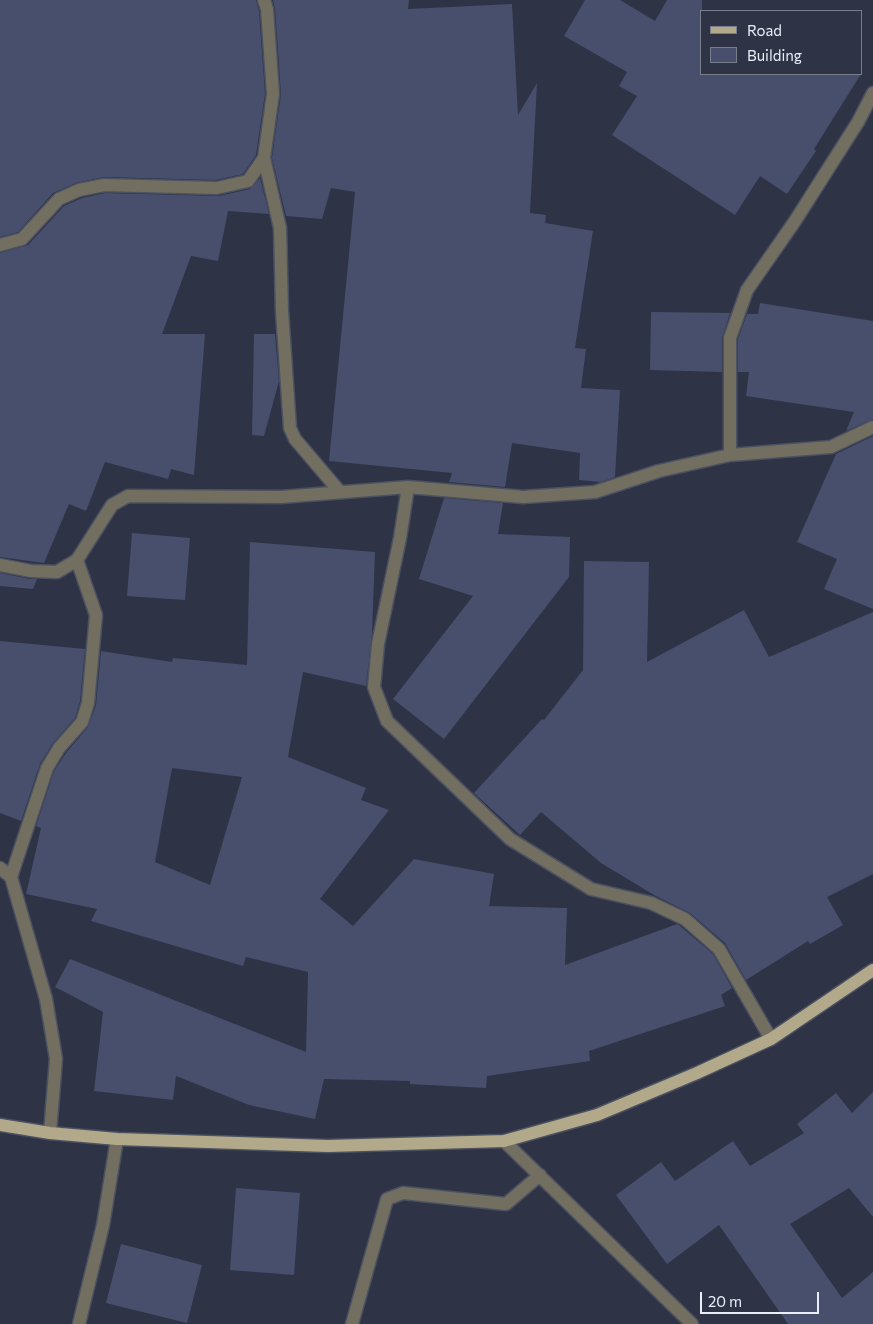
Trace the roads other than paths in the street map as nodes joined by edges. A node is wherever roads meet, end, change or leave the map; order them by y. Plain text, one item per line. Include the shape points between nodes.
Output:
1 (264, 0) edge
2 (873, 93) edge
3 (264, 158) junction
4 (0, 245) edge
5 (873, 427) edge
6 (730, 455) junction
7 (408, 487) junction
8 (340, 492) junction
9 (77, 560) junction
10 (0, 565) edge
11 (0, 868) edge
12 (11, 876) junction
13 (873, 970) edge
14 (770, 1039) junction
15 (0, 1125) edge
16 (50, 1133) junction
17 (117, 1139) junction
18 (504, 1141) junction
19 (540, 1175) junction
20 (79, 1324) edge
21 (352, 1324) edge
22 (692, 1324) edge

1 - 3 street via 273,94
2 - 6 street via 800,213 747,290 730,338
3 - 4 street via 248,181 217,188 104,185 79,190 59,199 22,239
3 - 8 street via 280,228 282,320 290,428 295,439
5 - 6 street via 831,447
6 - 7 street via 659,471 595,492 523,497
7 - 8 street
7 - 14 street via 378,644 374,687 387,721 510,840 591,889 651,903 685,919 719,949
8 - 9 street via 281,497 128,496 112,505
9 - 10 street via 57,572 31,572
9 - 12 street via 96,615 88,703 82,722 59,748 47,768
11 - 12 street
12 - 16 street via 46,999 56,1058
13 - 14 main road
14 - 18 main road via 597,1114
15 - 16 main road
16 - 17 main road
17 - 18 main road via 328,1146
17 - 20 street via 103,1225
18 - 19 street
19 - 21 street via 506,1204 403,1193 387,1199
19 - 22 street

